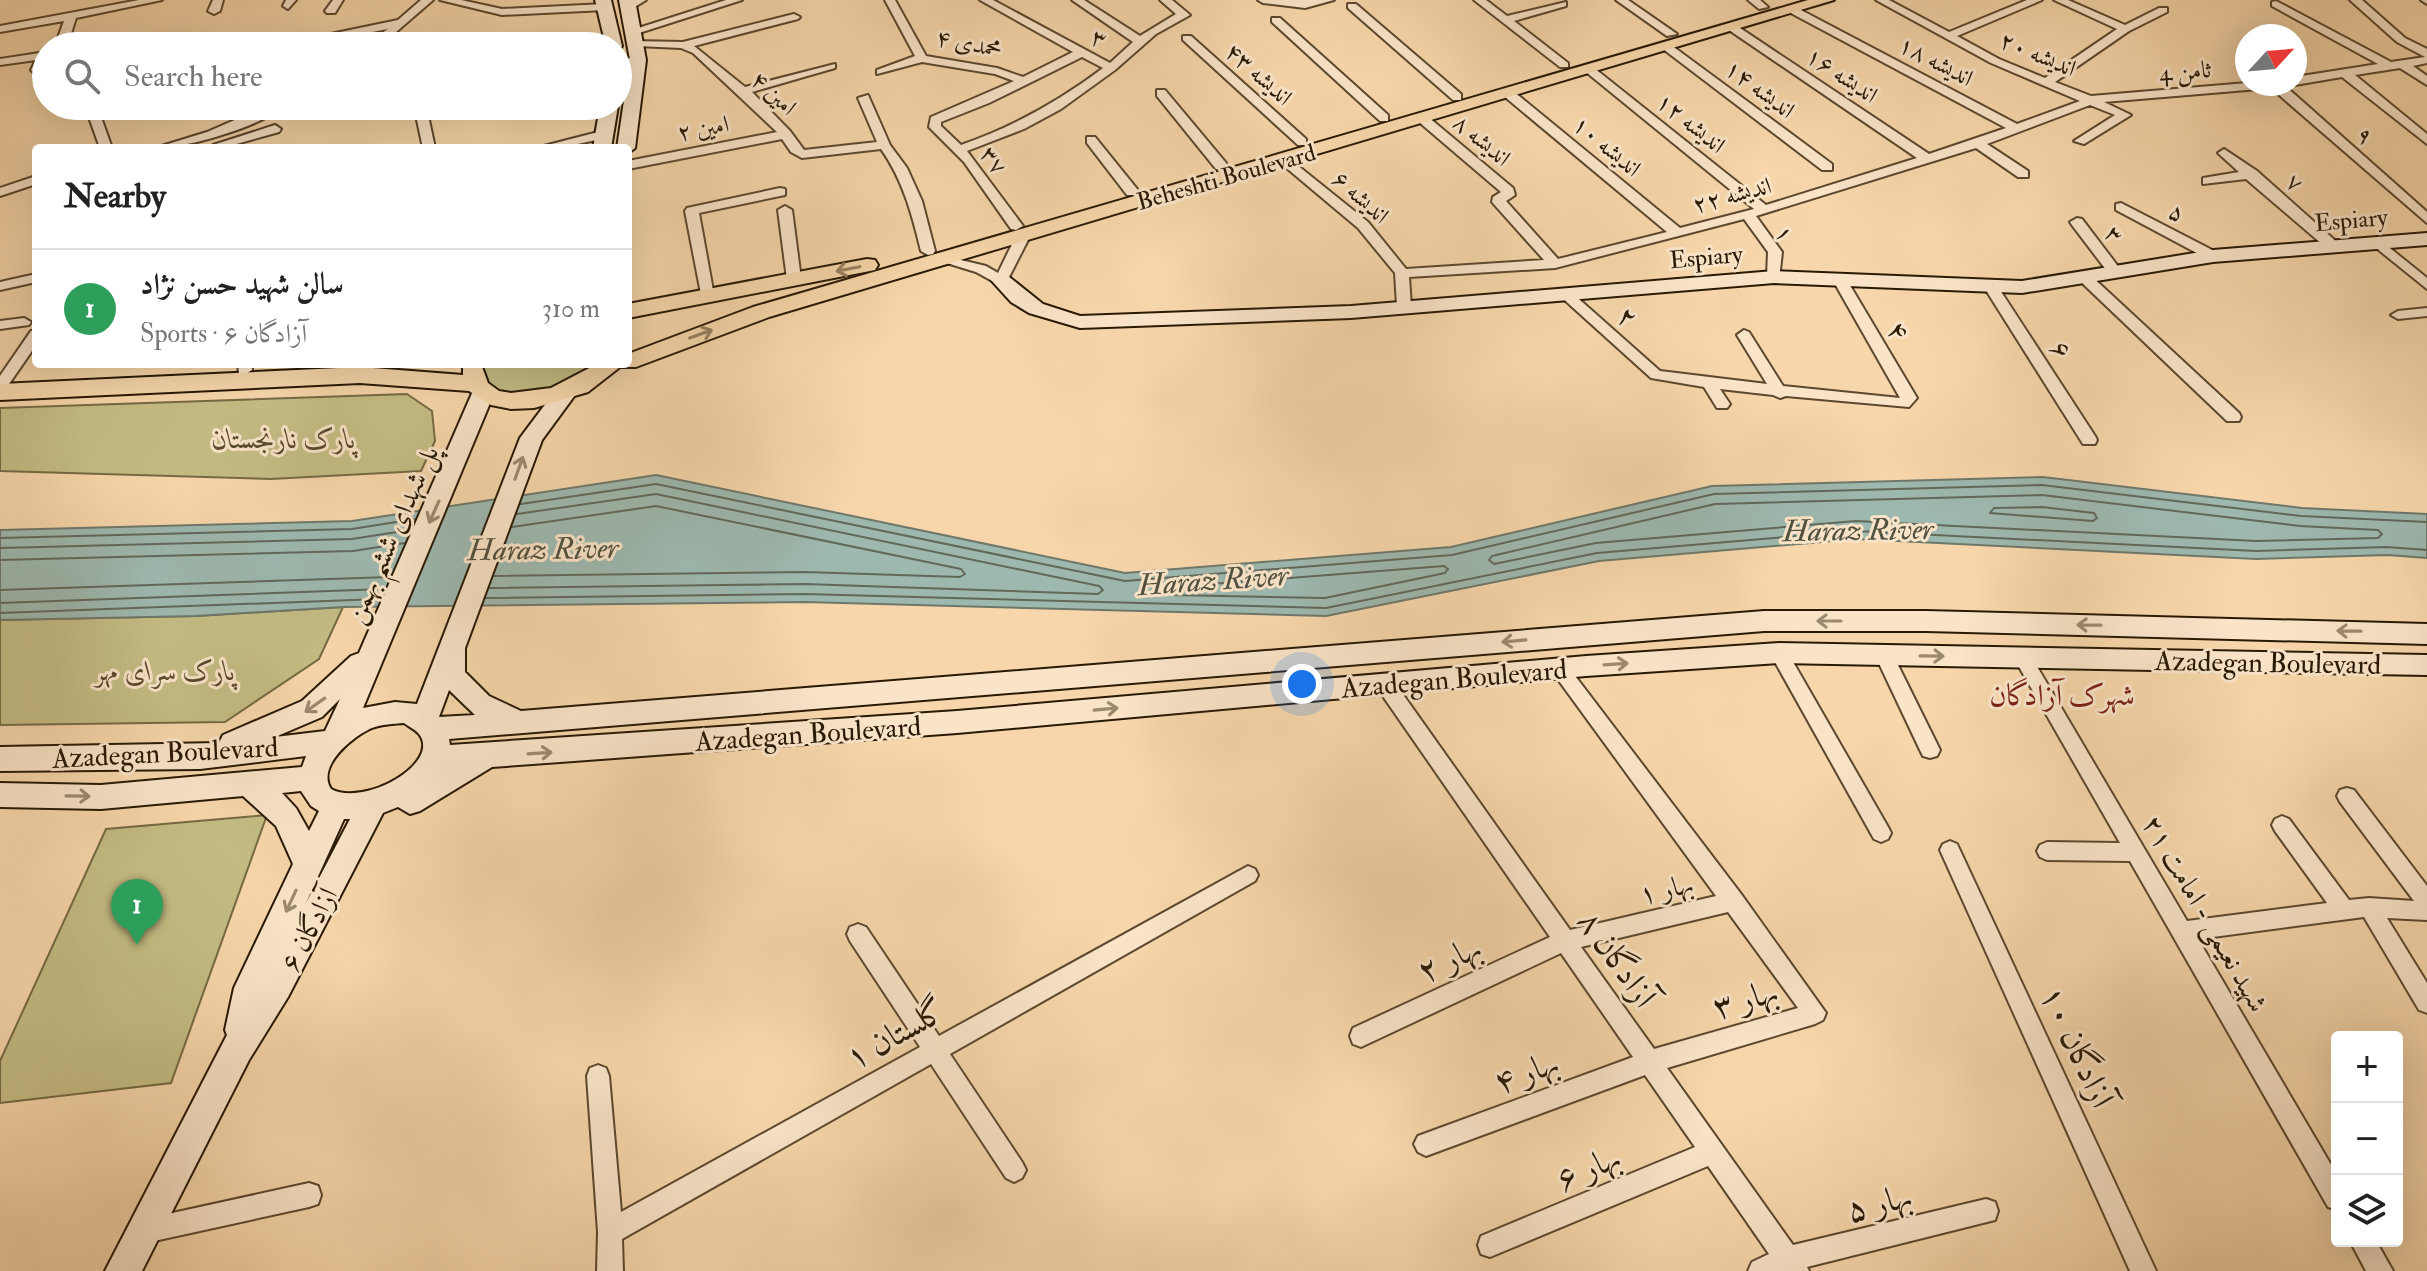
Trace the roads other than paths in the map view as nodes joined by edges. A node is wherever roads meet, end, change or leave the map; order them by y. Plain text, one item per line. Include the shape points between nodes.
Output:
1 (91, 0) edge
2 (157, 0) edge
3 (338, 0) edge
4 (428, 0) edge
5 (445, 0) edge
6 (737, 0) edge
7 (890, 0) edge
8 (985, 0) edge
9 (1077, 0) edge
10 (1165, 0) edge
11 (1329, 0) edge
12 (1479, 0) edge
13 (1621, 0) edge
14 (1826, 0) edge
15 (1881, 0) edge
16 (2037, 0) edge
17 (2059, 0) edge
18 (2355, 0) edge
19 (1265, 1) edge
20 (632, 2) edge
21 (604, 3) edge
22 (1758, 3) edge
23 (1562, 4) dead end
24 (2276, 4) dead end
25 (537, 5) edge
26 (1790, 5) edge
27 (1352, 6) dead end
28 (2163, 10) dead end
29 (331, 11) dead end
30 (89, 13) junction
31 (71, 16) junction
32 (794, 17) dead end
33 (1276, 20) dead end
34 (1505, 20) junction
35 (401, 23) junction
36 (1733, 28) junction
37 (0, 29) edge
38 (2125, 29) junction
39 (66, 32) edge
40 (353, 32) edge
41 (388, 32) edge
42 (611, 32) edge
43 (1948, 36) junction
44 (1187, 38) dead end
45 (1140, 41) junction
46 (1669, 41) junction
47 (636, 45) junction
48 (683, 45) junction
49 (632, 49) edge
50 (1079, 54) junction
51 (2427, 54) edge
52 (32, 57) edge
53 (922, 58) junction
54 (2427, 60) edge
55 (0, 62) edge
56 (1564, 65) junction
57 (2404, 65) junction
58 (831, 66) dead end
59 (2391, 67) junction
60 (1111, 68) junction
61 (1590, 70) junction
62 (881, 72) dead end
63 (2346, 74) junction
64 (2307, 79) edge
65 (1023, 81) junction
66 (2427, 81) edge
67 (2045, 83) junction
68 (632, 86) edge
69 (2235, 87) edge
70 (740, 92) junction
71 (1161, 93) dead end
72 (1509, 94) junction
73 (2289, 96) edge
74 (1457, 97) junction
75 (864, 98) dead end
76 (2095, 99) junction
77 (1384, 118) junction
78 (1423, 119) junction
79 (96, 120) edge
80 (245, 120) edge
81 (423, 120) edge
82 (607, 120) edge
83 (629, 120) edge
84 (275, 129) dead end
85 (2017, 129) junction
86 (786, 134) junction
87 (1091, 140) dead end
88 (2427, 140) edge
89 (604, 141) edge
90 (2080, 141) dead end
91 (1302, 142) junction
92 (217, 143) edge
93 (1978, 143) junction
94 (105, 144) edge
95 (428, 144) edge
96 (577, 144) edge
97 (626, 144) edge
98 (884, 145) junction
99 (959, 150) junction
100 (2224, 153) dead end
101 (1926, 158) junction
102 (1283, 160) junction
103 (632, 164) edge
104 (1221, 166) junction
105 (1827, 167) dead end
106 (2023, 174) dead end
107 (2252, 174) junction
108 (32, 181) edge
109 (2208, 181) dead end
110 (0, 192) edge
111 (780, 192) dead end
112 (1132, 192) junction
113 (2121, 207) dead end
114 (785, 210) dead end
115 (1764, 210) junction
116 (1747, 214) junction
117 (2427, 219) edge
118 (2077, 222) dead end
119 (1019, 232) junction
120 (1677, 233) junction
121 (2427, 239) edge
122 (2380, 244) junction
123 (2334, 247) junction
124 (936, 256) junction
125 (2213, 256) junction
126 (1555, 264) junction
127 (2115, 272) junction
128 (1402, 273) junction
129 (1774, 277) junction
130 (2084, 277) junction
131 (32, 279) edge
132 (794, 279) junction
133 (1001, 280) junction
134 (1841, 282) junction
135 (2427, 285) edge
136 (0, 286) edge
137 (1991, 287) junction
138 (1566, 295) junction
139 (707, 296) junction
140 (1404, 306) junction
141 (632, 310) edge
142 (2427, 312) edge
143 (2398, 315) dead end
144 (24, 322) dead end
145 (0, 325) edge
146 (1744, 335) dead end
147 (32, 340) edge
148 (632, 359) edge
149 (231, 368) edge
150 (612, 368) edge
151 (477, 380) edge
152 (1709, 383) junction
153 (1, 385) edge
154 (1780, 393) junction
155 (564, 395) junction
156 (1722, 404) dead end
157 (2233, 417) dead end
158 (2089, 440) dead end
159 (2427, 634) edge
160 (453, 647) junction
161 (371, 652) junction
162 (1779, 653) junction
163 (1884, 655) junction
164 (2023, 658) junction
165 (2427, 665) edge
166 (1560, 669) junction
167 (1041, 680) junction
168 (1385, 684) junction
169 (975, 686) junction
170 (1046, 714) junction
171 (974, 720) junction
172 (524, 723) junction
173 (431, 735) junction
174 (335, 737) junction
175 (1930, 750) dead end
176 (487, 755) junction
177 (200, 757) junction
178 (0, 759) edge
179 (312, 778) junction
180 (247, 784) junction
181 (0, 795) edge
182 (2347, 796) dead end
183 (373, 805) junction
184 (336, 806) junction
185 (2282, 825) dead end
186 (1881, 833) dead end
187 (1950, 850) dead end
188 (2047, 851) dead end
189 (2136, 852) junction
190 (344, 859) junction
191 (308, 864) junction
192 (1248, 875) dead end
193 (1734, 901) junction
194 (2427, 902) edge
195 (2369, 907) junction
196 (2344, 910) junction
197 (2427, 911) edge
198 (2182, 931) junction
199 (858, 934) dead end
200 (1565, 941) junction
201 (2427, 1003) edge
202 (1361, 1036) dead end
203 (237, 1049) junction
204 (935, 1050) junction
205 (1649, 1062) junction
206 (598, 1076) dead end
207 (1426, 1144) dead end
208 (1712, 1152) junction
209 (1014, 1170) dead end
210 (2331, 1188) edge
211 (309, 1195) dead end
212 (1986, 1211) dead end
213 (145, 1231) junction
214 (610, 1232) junction
215 (1490, 1245) dead end
216 (2366, 1247) edge
217 (1791, 1265) edge
218 (123, 1271) edge
219 (610, 1271) edge
220 (1761, 1271) edge
221 (2143, 1271) edge
222 (2380, 1271) edge

1 - 30 street
2 - 30 street
3 - 29 street
4 - 35 street
5 - 25 street via 502,12
6 - 47 street
7 - 53 street, محمدی ۴
8 - 50 street, ۳
9 - 45 street
10 - 45 street via 1184,15
11 - 19 street via 1305,5
12 - 34 street
13 - 46 street, اندیشه ۱۴
14 - 26 main road, Beheshti Boulevard
15 - 43 street, اندیشه ۲۰
16 - 43 street
17 - 38 street
18 - 51 street via 2401,40
20 - 47 main road
21 - 25 street
21 - 42 main road
22 - 26 main road, Beheshti Boulevard
22 - 46 main road, Beheshti Boulevard
23 - 34 street
24 - 59 street
26 - 36 main road, Beheshti Boulevard
26 - 85 street, اندیشه ۱۸
27 - 74 street
28 - 38 street
30 - 31 street
31 - 37 street
31 - 39 street
32 - 48 street
33 - 77 street
34 - 56 street
35 - 40 street
35 - 41 street
36 - 46 main road, Beheshti Boulevard
36 - 101 street, اندیشه ۱۶
38 - 67 street
43 - 67 street, اندیشه ۲۰
44 - 91 street, اندیشه ۴۳
45 - 60 street
46 - 56 main road, Beheshti Boulevard
46 - 61 main road, Beheshti Boulevard
46 - 105 street, اندیشه ۱۴
47 - 48 street
47 - 49 street
47 - 68 main road
48 - 70 street, امین ۴ via 711,62
50 - 60 street, ۳
50 - 65 street
52 - 55 street
53 - 62 street
53 - 65 street, محمدی ۴ via 992,67
54 - 57 street
56 - 74 main road, Beheshti Boulevard
57 - 59 street
57 - 66 street
58 - 70 street
59 - 63 street
60 - 99 street via 1022,127
61 - 72 main road, Beheshti Boulevard
61 - 115 street, اندیشه ۱۲
63 - 64 street
63 - 88 street
65 - 99 street, ۳۷ via 934,123
67 - 76 street, اندیشه ۲۰
69 - 76 street, ثامن 4
70 - 86 street, امین ۴
71 - 104 street
72 - 78 main road, Beheshti Boulevard
72 - 120 street, اندیشه ۱۰
73 - 117 street, ۹
74 - 77 main road, Beheshti Boulevard
75 - 98 street
76 - 85 street, اندیشه ۲۲
76 - 90 street via 2125,115
77 - 91 main road, Beheshti Boulevard
78 - 102 main road, Beheshti Boulevard
78 - 126 street, اندیشه ۸ via 1508,191 1499,202
79 - 94 street
80 - 92 street
81 - 95 street
82 - 89 main road
83 - 97 main road
84 - 92 street
85 - 93 street, اندیشه ۲۲
86 - 98 street, امین ۴ via 797,152 809,155
86 - 103 street, امین ۲
87 - 112 street
89 - 96 street
91 - 104 main road, Beheshti Boulevard
93 - 101 street, اندیشه ۲۲
93 - 106 street
98 - 124 street via 901,168
99 - 119 street, ۳۷
100 - 107 street, ۷
101 - 115 street, اندیشه ۲۲
102 - 119 main road, Beheshti Boulevard
102 - 128 street, اندیشه ۶ via 1363,225
104 - 112 main road, Beheshti Boulevard
107 - 109 street
107 - 123 street, ۷
108 - 110 street
111 - 139 street via 692,211
112 - 119 main road, Beheshti Boulevard
113 - 125 street, ۵
114 - 132 street
115 - 116 street, اندیشه ۲۲
116 - 120 street, اندیشه ۲۲
116 - 129 street, ۱ via 1775,252
118 - 127 street, ۳
119 - 124 main road, Beheshti Boulevard
119 - 133 street
120 - 126 street, اندیشه ۲۲
121 - 122 main road, Espiary
122 - 123 main road, Espiary
122 - 135 street
123 - 125 main road, Espiary
124 -> 132 main road, Beheshti Boulevard
124 - 133 street, Espiary
148 -> 124 main road, Beheshti Boulevard
125 - 127 main road, Espiary
126 - 128 street, اندیشه ۲۲
127 - 130 main road, Espiary
128 - 140 street
129 - 134 main road, Espiary
129 - 138 main road, Espiary
130 - 137 main road, Espiary
130 - 157 street
131 - 136 street
132 - 139 main road, Beheshti Boulevard
133 - 140 main road, Espiary via 1021,303 1080,322
134 - 137 main road, Espiary
134 - 154 street, ۴ via 1909,398 1904,403
137 - 158 street, ۶
138 - 140 main road, Espiary
138 - 152 street, ۲ via 1656,375
139 - 141 main road, Beheshti Boulevard
142 - 143 street
144 - 145 street
146 - 154 street
147 - 153 street
149 - 153 main road
150 - 155 main road, Beheshti Boulevard
151 - 153 main road via 360,375
151 - 155 main road via 519,401
151 -> 161 main road, پل شهدای ششم بهمن via 466,441
152 - 154 street
152 - 156 street
160 -> 155 main road via 531,438
159 -> 167 main road, Azadegan Boulevard via 1764,621
160 - 172 main road via 452,675 467,692 484,710
160 - 173 main road
161 - 174 main road, پل شهدای ششم بهمن
161 -> 177 main road via 312,709
162 - 163 main road, Azadegan Boulevard
166 -> 162 main road, Azadegan Boulevard
162 - 186 street
163 -> 164 main road, Azadegan Boulevard
163 - 175 street
164 - 165 main road, Azadegan Boulevard
164 - 189 street, شهید نعیمی - امامت ۲۱
166 - 168 main road, Azadegan Boulevard
166 - 193 street
167 - 169 main road, Azadegan Boulevard
167 - 170 main road
170 -> 168 main road, Azadegan Boulevard
168 - 200 street, آزادگان ۸
169 - 171 main road
169 - 172 main road, Azadegan Boulevard
170 - 171 main road, Azadegan Boulevard
176 -> 171 main road, Azadegan Boulevard
172 - 173 main road, Azadegan Boulevard
173 - 174 main road via 408,712 362,719
173 - 176 main road, Azadegan Boulevard
173 - 183 main road via 411,786
174 - 177 main road, Azadegan Boulevard
174 - 179 main road via 317,760
176 - 190 main road via 377,826
177 - 178 main road, Azadegan Boulevard
179 - 180 main road, Azadegan Boulevard
179 - 184 main road via 319,795
181 -> 180 main road, Azadegan Boulevard via 101,797
180 - 191 main road via 272,798 292,822
182 - 194 street
183 - 184 main road
183 - 190 main road, آزادگان ۶
184 - 191 main road, آزادگان ۶
185 - 196 street
187 - 221 street, آزادگان ۱۰
188 - 189 street
189 - 198 street, شهید نعیمی - امامت ۲۱
190 - 203 main road, آزادگان ۶ via 277,987
191 -> 203 main road, آزادگان ۶ via 250,988
192 - 204 street, گلستان ۱
193 - 200 street, بهار ۱
193 - 205 street, بهار ۳ via 1815,1013
195 - 196 street
195 - 197 street
195 - 201 street
196 - 198 street
198 - 210 street, شهید نعیمی - امامت ۲۱
199 - 204 street
200 - 202 street, بهار ۲
200 - 205 street, آزادگان ۸
203 - 213 main road, آزادگان ۶
204 - 209 street
204 - 214 street, گلستان ۱
205 - 207 street, بهار ۴
205 - 208 street, آزادگان ۸
206 - 214 street
208 - 215 street, بهار ۶
208 - 217 street, آزادگان ۸
211 - 213 street
212 - 217 street, بهار ۵
213 - 218 main road, آزادگان ۶
214 - 219 street
216 - 222 street
217 - 220 street, بهار ۵

